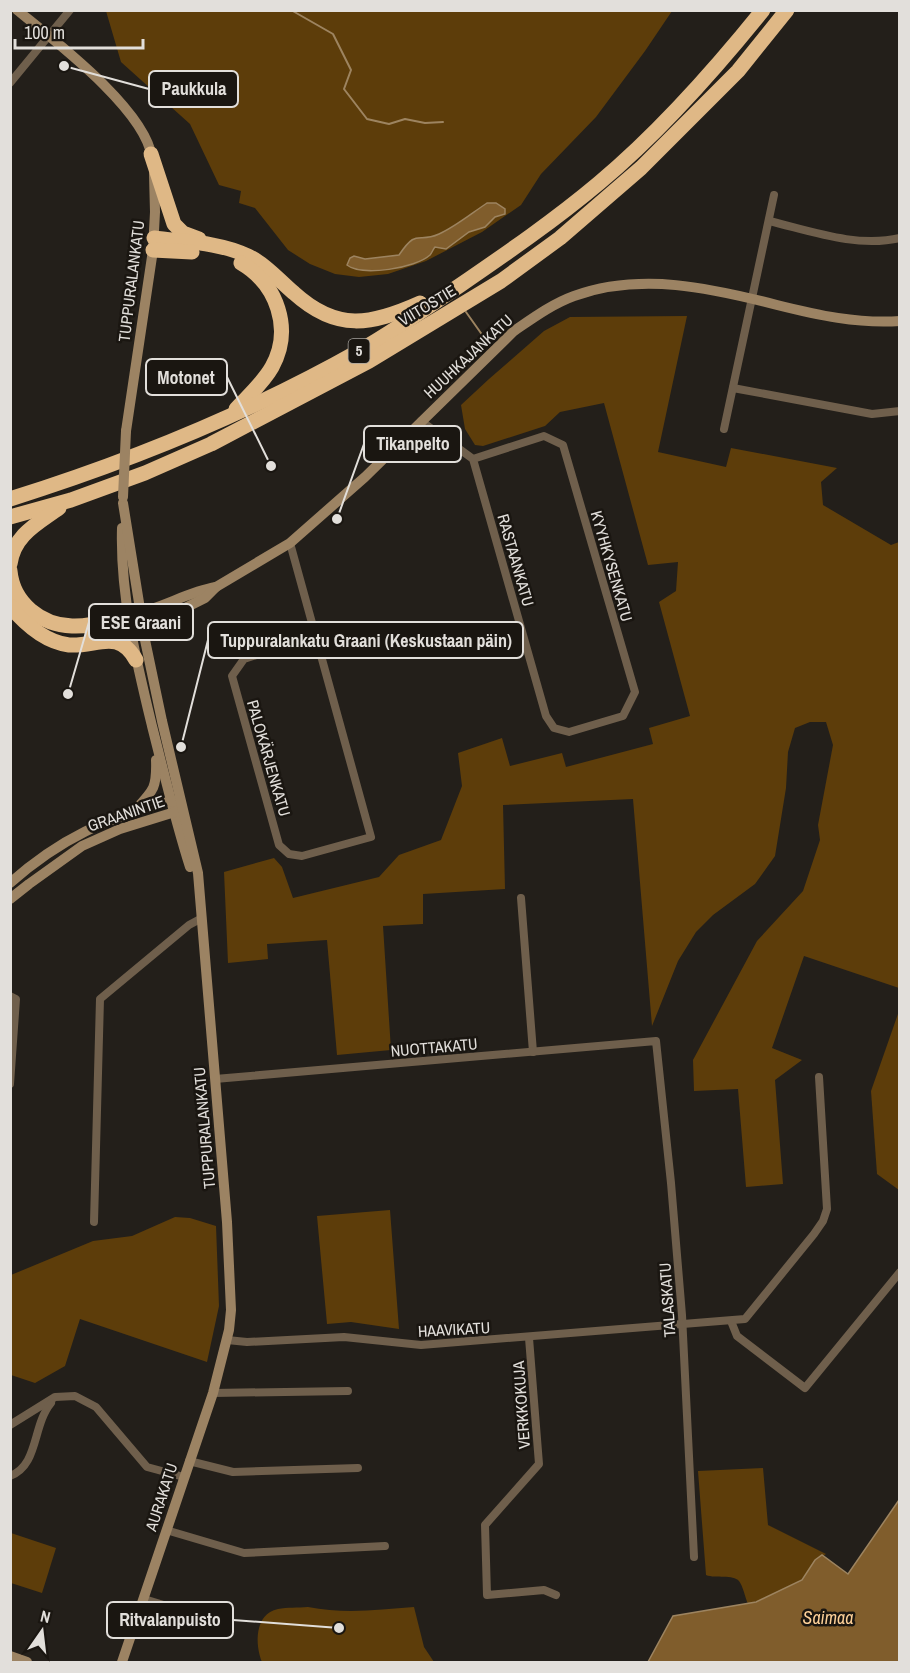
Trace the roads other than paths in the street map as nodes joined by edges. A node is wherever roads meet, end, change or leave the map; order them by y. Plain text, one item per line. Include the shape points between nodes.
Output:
1 (17, 10) edge
2 (70, 10) edge
3 (763, 10) edge
4 (787, 10) edge
5 (48, 36) junction
6 (10, 82) edge
7 (151, 154) junction
8 (774, 195) dead end
9 (769, 222) junction
10 (900, 238) edge
11 (153, 244) junction
12 (284, 284) junction
13 (461, 285) junction
14 (753, 299) junction
15 (900, 321) edge
16 (733, 388) junction
17 (900, 411) edge
18 (229, 416) junction
19 (421, 421) junction
20 (724, 429) dead end
21 (473, 459) junction
22 (10, 499) edge
23 (71, 500) junction
24 (10, 517) edge
25 (290, 543) junction
26 (10, 564) edge
27 (10, 572) edge
28 (12, 609) edge
29 (135, 620) junction
30 (315, 636) junction
31 (136, 660) junction
32 (554, 728) joint
33 (155, 739) junction
34 (175, 807) junction
35 (134, 811) junction
36 (10, 883) edge
37 (521, 898) dead end
38 (10, 899) edge
39 (201, 916) junction
40 (13, 998) edge
41 (656, 1041) joint
42 (533, 1052) junction
43 (819, 1077) dead end
44 (214, 1079) junction
45 (10, 1084) edge
46 (94, 1222) dead end
47 (900, 1272) edge
48 (730, 1321) junction
49 (683, 1324) junction
50 (529, 1338) junction
51 (227, 1340) junction
52 (348, 1391) dead end
53 (213, 1393) junction
54 (55, 1397) junction
55 (10, 1425) edge
56 (189, 1461) junction
57 (358, 1468) dead end
58 (10, 1476) edge
59 (184, 1477) junction
60 (166, 1530) junction
61 (385, 1546) dead end
62 (694, 1557) dead end
63 (556, 1595) dead end
64 (144, 1599) junction
65 (225, 1634) dead end
66 (10, 1656) edge
67 (27, 1662) edge
68 (122, 1662) edge

1 - 5 street, TUPPURALANKATU
2 - 5 street
3 - 13 highway, VIITOSTIE / 5 via 662,124 600,183
4 - 23 highway, VIITOSTIE / 5 via 738,71 675,136 599,206 501,282 369,361 211,444 145,474
5 - 6 street
5 - 7 street, TUPPURALANKATU via 126,108 144,134
7 - 11 street, TUPPURALANKATU
7 - 12 highway via 170,218 178,229 253,255
8 - 9 street
9 - 10 street via 854,241
9 - 14 street
11 - 12 highway via 232,249 257,261
11 - 18 highway via 235,260 252,270 275,299 282,333 273,365
11 - 29 street, TUPPURALANKATU, bridge via 126,431 122,552
12 - 13 highway via 321,313 354,321 397,314
13 - 18 highway, VIITOSTIE / 5 via 360,350
14 - 15 street, HUUHKAJANKATU via 855,321
14 - 16 street
14 - 19 street, HUUHKAJANKATU via 662,283 632,284 573,296 514,331
16 - 17 street via 872,414
16 - 20 street
18 - 22 highway, VIITOSTIE / 5 via 115,465
19 - 21 street
19 - 25 street, HUUHKAJANKATU
21 - 32 street, RASTAANKATU via 546,716
21 - 32 street, KYYHKYSENKATU via 544,436 563,445 634,692 623,716 569,732
23 - 24 highway, VIITOSTIE / 5
23 - 26 highway via 26,531 12,552
25 - 29 street, HUUHKAJANKATU via 216,587 200,590
25 - 30 street
27 - 29 highway via 18,597 41,618 73,626
28 - 29 highway via 60,635 83,636
28 - 31 highway via 49,639 68,645 119,642 127,646
29 - 31 street, TUPPURALANKATU
29 - 34 street, TUPPURALANKATU via 162,721
30 - 30 street, PALOKÄRJENKATU via 371,837 302,856 289,854 279,845 232,676 244,659
31 - 33 street, TUPPURALANKATU
33 - 34 street, TUPPURALANKATU
33 - 35 street via 156,786
34 - 35 street, GRAANINTIE
34 - 38 street, GRAANINTIE via 82,846
34 - 39 street, TUPPURALANKATU
35 - 36 street, GRAANINTIE via 98,824 59,845
37 - 42 street
39 - 44 street, TUPPURALANKATU
39 - 46 street via 100,999
40 - 45 street
41 - 42 street, NUOTTAKATU
41 - 49 street, TALASKATU
42 - 44 street, NUOTTAKATU
43 - 48 street via 827,1209 823,1221 745,1319
44 - 51 street, TUPPURALANKATU via 231,1279
47 - 48 street via 805,1388 737,1336
48 - 49 street, HAAVIKATU
49 - 50 street, HAAVIKATU
49 - 62 street, TALASKATU
50 - 51 street, HAAVIKATU via 421,1346 344,1337
50 - 63 street, VERKKOKUJA via 539,1464 485,1525 487,1595 544,1590
51 - 53 street, AURAKATU
52 - 53 street
53 - 56 street, AURAKATU
54 - 55 street
54 - 58 street via 44,1411 27,1465
54 - 59 street via 75,1396 96,1407 147,1467
56 - 57 street via 233,1472
56 - 59 street, AURAKATU
59 - 60 street, AURAKATU
60 - 61 street via 244,1553
60 - 64 street, AURAKATU
64 - 65 street via 216,1621
64 - 68 street, AURAKATU
66 - 67 street

